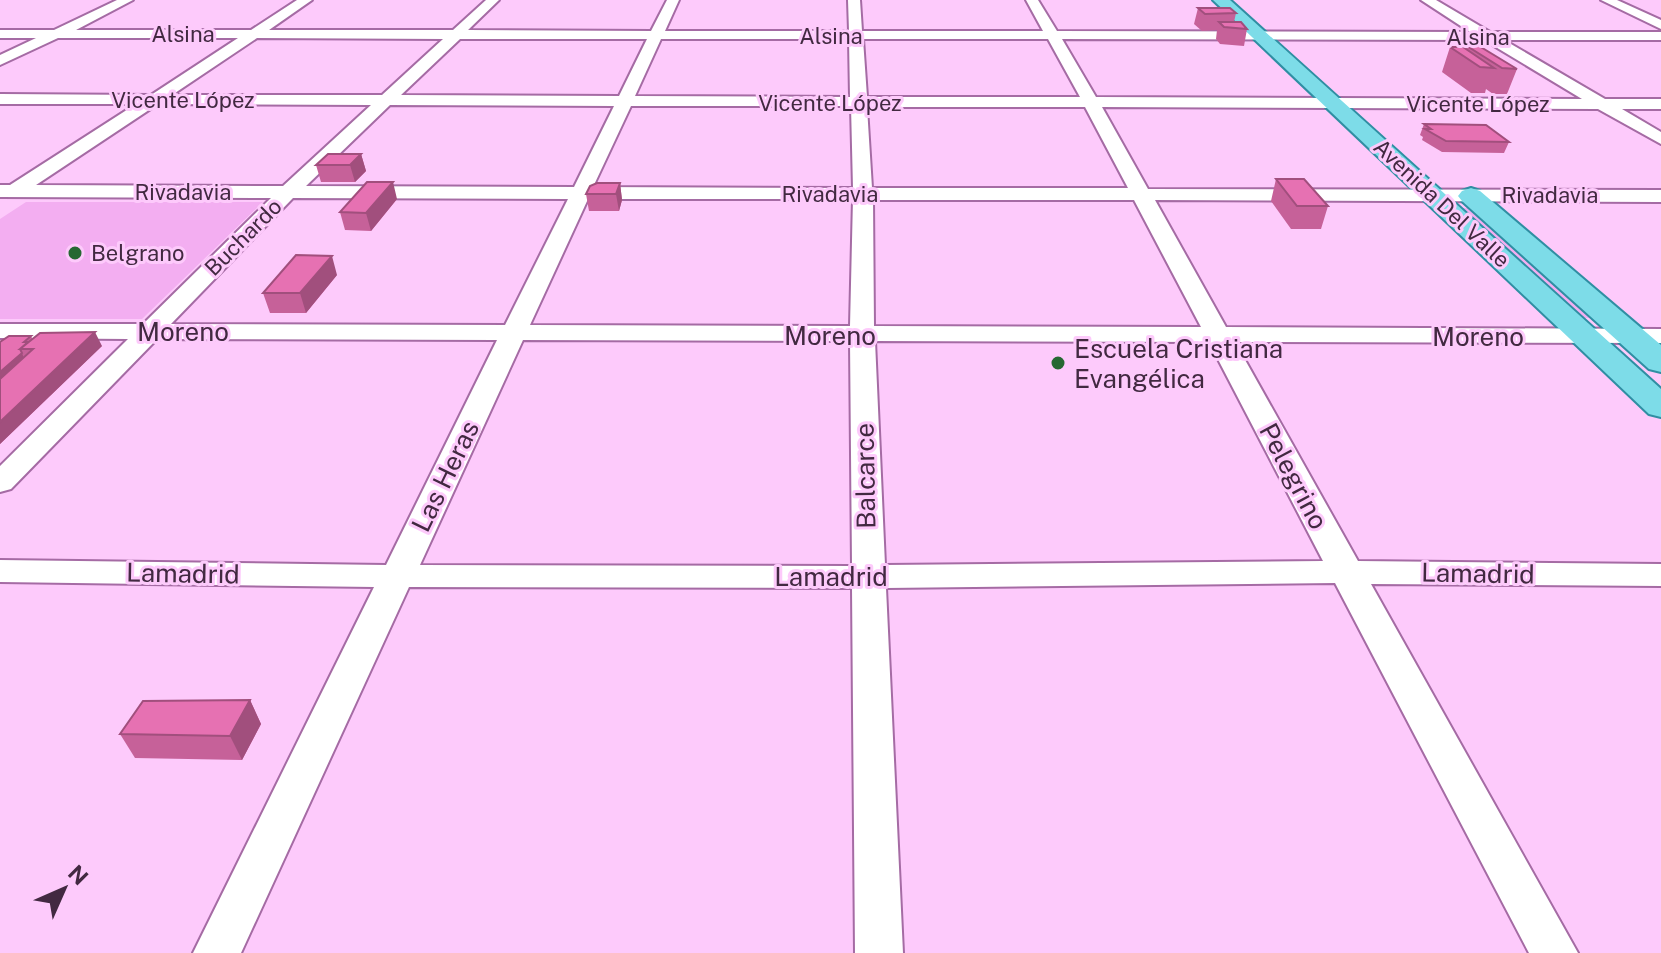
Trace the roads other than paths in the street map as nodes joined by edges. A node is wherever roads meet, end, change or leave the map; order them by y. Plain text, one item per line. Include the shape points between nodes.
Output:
1 (113, 0) edge
2 (127, 0) edge
3 (306, 0) edge
4 (493, 0) edge
5 (673, 0) edge
6 (854, 0) edge
7 (1032, 0) edge
8 (1221, 0) edge
9 (1245, 0) edge
10 (1427, 0) edge
11 (1607, 0) edge
12 (1661, 25) edge
13 (0, 34) edge
14 (49, 34) junction
15 (256, 34) junction
16 (458, 35) junction
17 (656, 35) junction
18 (856, 36) junction
19 (1052, 36) junction
20 (1661, 36) edge
21 (1262, 37) junction
22 (1289, 37) junction
23 (1487, 37) junction
24 (0, 53) edge
25 (1311, 56) dead end
26 (0, 61) edge
27 (1341, 95) junction
28 (0, 99) edge
29 (385, 99) junction
30 (156, 101) junction
31 (624, 102) junction
32 (859, 103) junction
33 (1092, 104) junction
34 (1368, 104) junction
35 (1602, 104) junction
36 (1661, 104) edge
37 (1391, 125) dead end
38 (1661, 139) edge
39 (1440, 185) junction
40 (287, 193) junction
41 (580, 193) junction
42 (5, 194) edge
43 (863, 194) junction
44 (1141, 194) junction
45 (1470, 195) junction
46 (1661, 196) edge
47 (151, 330) junction
48 (0, 331) edge
49 (513, 334) junction
50 (1219, 335) junction
51 (862, 336) junction
52 (1647, 336) edge
53 (1587, 337) junction
54 (1661, 362) edge
55 (1661, 407) edge
56 (0, 483) edge
57 (0, 571) edge
58 (1344, 572) junction
59 (1661, 575) edge
60 (397, 576) junction
61 (868, 577) junction
62 (217, 953) edge
63 (879, 953) edge
64 (1554, 953) edge

1 - 14 street
2 - 14 street
3 - 15 street
4 - 16 street, Buchardo
5 - 17 street, Las Heras
6 - 18 street, Balcarce
7 - 19 street, Pelegrino
8 - 21 main road, Avenida Del Valle
9 - 22 main road
10 - 23 street
11 - 12 street
13 - 14 street, Alsina
14 - 15 street, Alsina
14 - 24 street
14 - 26 street
15 - 16 street, Alsina
15 - 30 street
16 - 17 street, Alsina
16 - 29 street, Buchardo
17 - 18 street, Alsina
17 - 31 street, Las Heras
18 - 19 street, Alsina
18 - 32 street, Balcarce
19 - 21 street, Alsina
19 - 33 street, Pelegrino
20 - 23 street, Alsina
21 - 22 street, Alsina
21 - 27 main road, Avenida Del Valle
22 - 23 street, Alsina
22 - 25 main road
23 - 35 street
27 - 33 street, Vicente López
27 - 34 main road, Avenida Del Valle
27 - 39 main road, Avenida Del Valle
28 - 30 street, Vicente López
29 - 30 street, Vicente López
29 - 31 street, Vicente López
29 - 40 street, Buchardo
30 - 42 street
31 - 32 street, Vicente López
31 - 41 street, Las Heras
32 - 33 street, Vicente López
32 - 43 street, Balcarce
33 - 44 street, Pelegrino
34 - 35 street, Vicente López
34 - 37 main road, Avenida Del Valle
35 - 36 street, Vicente López
35 - 38 street
39 - 44 street, Rivadavia
39 - 45 main road, Avenida Del Valle
39 - 53 main road, Avenida Del Valle
40 - 41 street, Rivadavia
40 - 42 street, Rivadavia
40 - 47 street, Buchardo
41 - 43 street, Rivadavia
41 - 49 street, Las Heras
43 - 44 street, Rivadavia
43 - 51 street, Balcarce
44 - 50 street, Pelegrino
45 - 46 street, Rivadavia
45 - 52 main road, Avenida Del Valle
47 - 48 street, Moreno
47 - 49 street, Moreno
47 - 56 street, Buchardo
49 - 51 street, Moreno
49 - 60 street, Las Heras
50 - 51 street, Moreno
50 - 53 street, Moreno
50 - 58 street, Pelegrino
51 - 61 street, Balcarce
52 - 53 street, Moreno
52 - 54 main road, Avenida Del Valle
53 - 55 main road, Avenida Del Valle
57 - 60 street, Lamadrid
58 - 59 street, Lamadrid
58 - 61 street, Lamadrid
58 - 64 street, Pelegrino
60 - 61 street, Lamadrid
60 - 62 street, Las Heras
61 - 63 street, Balcarce

